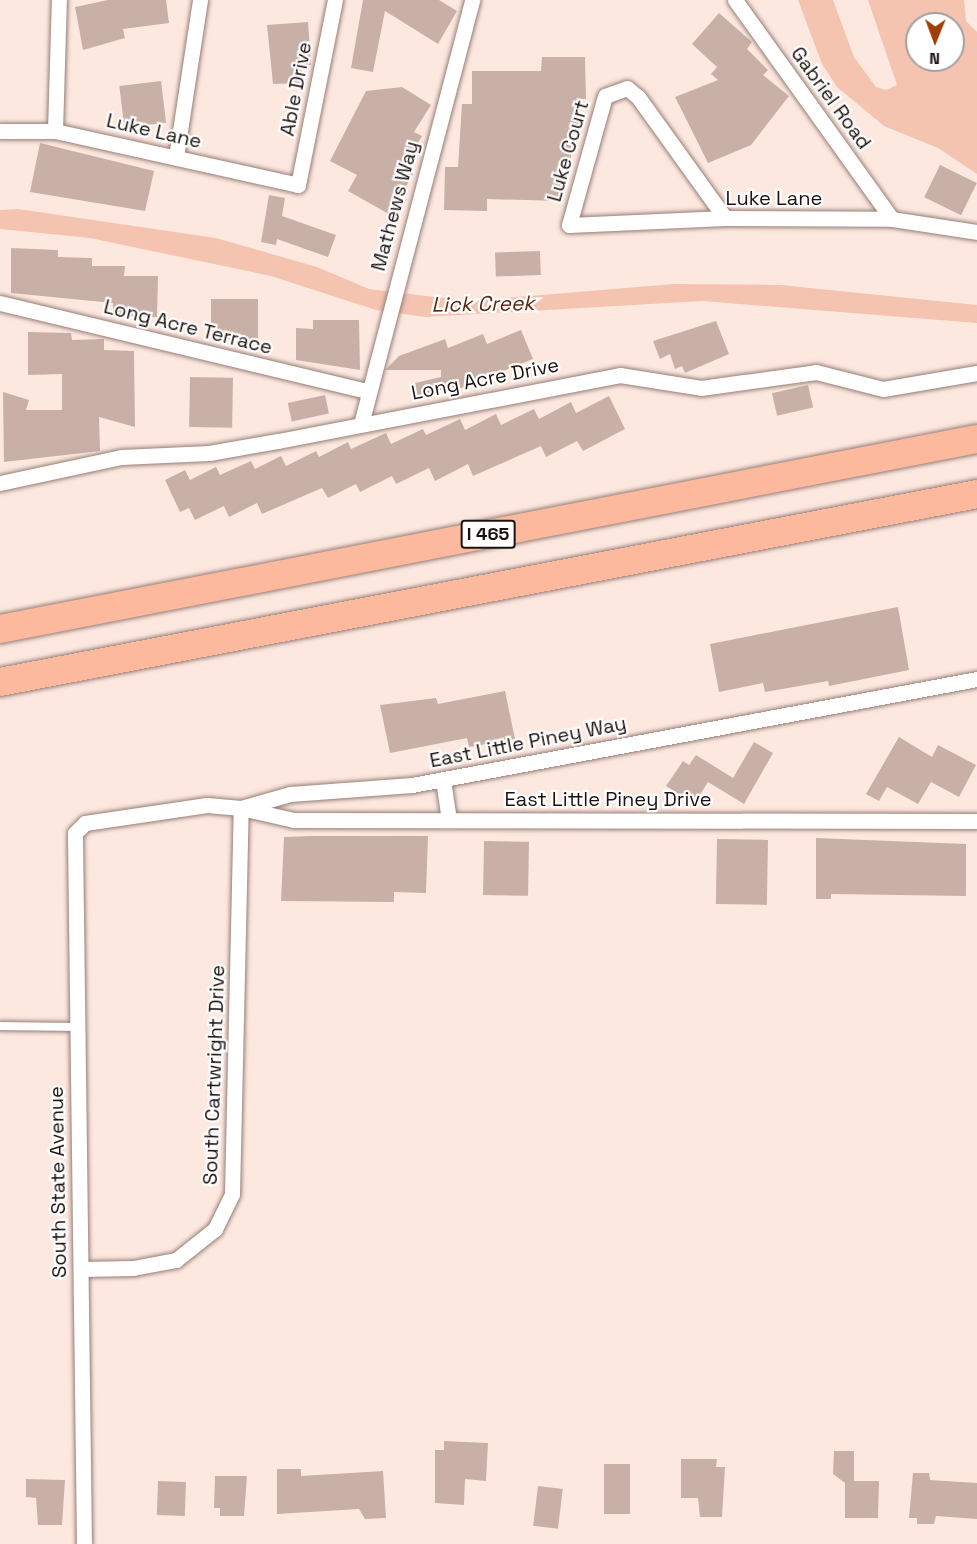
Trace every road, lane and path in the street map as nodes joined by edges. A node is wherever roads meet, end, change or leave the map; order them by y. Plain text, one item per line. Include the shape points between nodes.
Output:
1 (59, 0) edge
2 (200, 0) edge
3 (335, 0) edge
4 (472, 0) edge
5 (735, 0) edge
6 (55, 130) junction
7 (0, 131) edge
8 (176, 157) junction
9 (298, 185) joint
10 (725, 218) junction
11 (892, 219) junction
12 (569, 225) joint
13 (977, 232) edge
14 (0, 303) edge
15 (977, 373) edge
16 (366, 391) junction
17 (361, 424) junction
18 (977, 439) edge
19 (0, 483) edge
20 (977, 494) edge
21 (0, 629) edge
22 (977, 679) edge
23 (0, 682) edge
24 (443, 780) junction
25 (241, 808) junction
26 (449, 820) junction
27 (977, 821) edge
28 (85, 823) joint
29 (0, 1026) edge
30 (76, 1027) junction
31 (81, 1269) junction
32 (84, 1544) edge

1 - 6 street
2 - 8 street
3 - 9 street, Able Drive
4 - 16 street, Mathews Way
5 - 11 street, Gabriel Road
6 - 7 street, Luke Lane
6 - 8 street, Luke Lane
8 - 9 street, Luke Lane
10 - 11 street, Luke Lane
10 - 12 street, Luke Lane
10 - 12 street, Luke Court via 638,97 617,88 603,101
11 - 13 street, Luke Lane
14 - 16 street, Long Acre Terrace
15 - 17 street, Long Acre Drive via 884,389 816,372 701,388 620,375
16 - 17 street, Mathews Way
17 - 19 street, Long Acre Drive via 209,453 121,458
18 - 21 highway, I 465
20 - 23 highway
22 - 24 street, East Little Piney Way
24 - 25 street, East Little Piney Way via 290,794
24 - 26 street
25 - 26 street, East Little Piney Drive via 294,819
25 - 28 street, East Little Piney Way via 207,805
25 - 31 street, South Cartwright Drive via 232,1194 215,1229 176,1260 133,1268
26 - 27 street, East Little Piney Drive
28 - 30 street, South State Avenue via 75,833 74,846
29 - 30 lane
30 - 31 street, South State Avenue
31 - 32 street, South State Avenue

